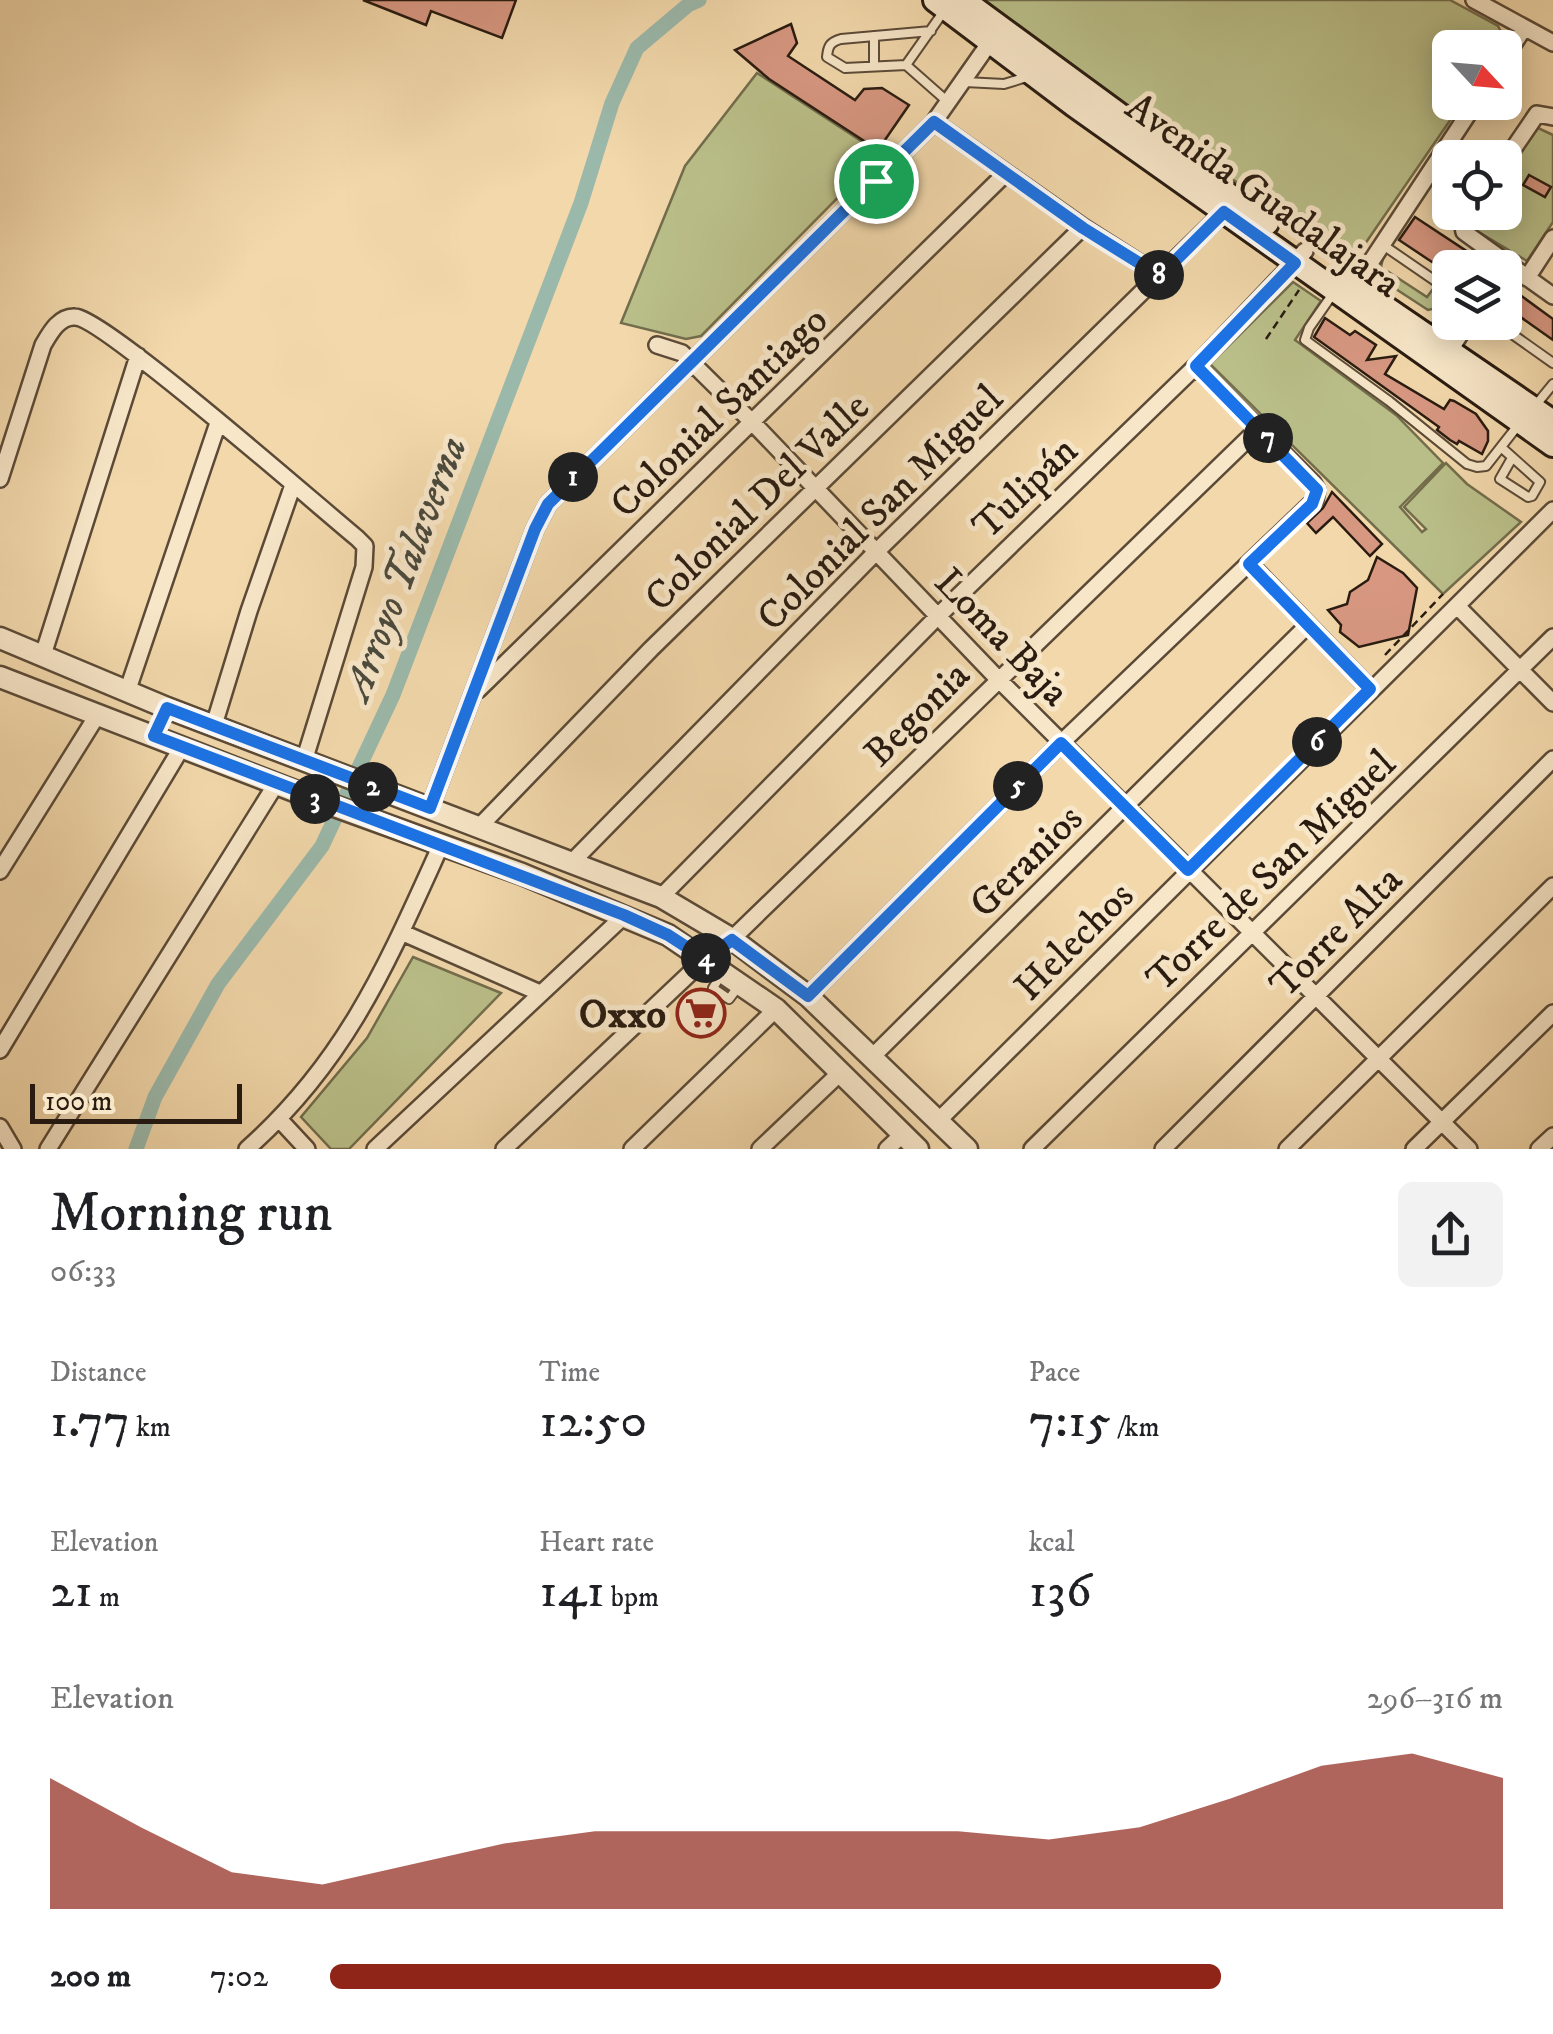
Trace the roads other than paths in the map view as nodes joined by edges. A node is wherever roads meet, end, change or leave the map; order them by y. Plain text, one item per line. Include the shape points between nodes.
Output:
1 (1474, 0) edge
2 (948, 3) edge
3 (1493, 4) edge
4 (1524, 28) junction
5 (931, 31) junction
6 (1522, 31) edge
7 (995, 35) junction
8 (874, 36) junction
9 (1553, 44) edge
10 (906, 65) junction
11 (874, 66) junction
12 (1034, 75) junction
13 (963, 81) junction
14 (948, 102) junction
15 (1553, 117) edge
16 (1464, 120) edge
17 (934, 122) junction
18 (1519, 140) edge
19 (1005, 174) junction
20 (1229, 206) junction
21 (1083, 228) junction
22 (1464, 230) edge
23 (1553, 238) edge
24 (1383, 245) junction
25 (1488, 250) edge
26 (1300, 257) junction
27 (1522, 275) edge
28 (1160, 276) junction
29 (1527, 278) junction
30 (1432, 279) edge
31 (1345, 292) junction
32 (1553, 296) edge
33 (1449, 340) edge
34 (1458, 340) edge
35 (1520, 340) edge
36 (657, 346) dead end
37 (1449, 355) junction
38 (138, 356) junction
39 (1553, 363) edge
40 (692, 364) junction
41 (1196, 366) junction
42 (1552, 389) edge
43 (1527, 415) junction
44 (1553, 422) edge
45 (218, 423) junction
46 (752, 423) junction
47 (1258, 428) junction
48 (1553, 445) edge
49 (1502, 448) junction
50 (1512, 458) junction
51 (0, 479) edge
52 (292, 485) junction
53 (814, 489) junction
54 (1553, 510) edge
55 (876, 552) junction
56 (1249, 564) junction
57 (1458, 608) junction
58 (938, 616) junction
59 (1308, 626) junction
60 (1553, 637) edge
61 (0, 638) edge
62 (43, 655) junction
63 (1520, 670) junction
64 (998, 678) junction
65 (3, 683) edge
66 (1370, 689) junction
67 (127, 692) junction
68 (475, 693) junction
69 (1553, 703) edge
70 (167, 708) junction
71 (98, 714) junction
72 (214, 725) junction
73 (154, 736) junction
74 (1061, 743) junction
75 (182, 747) junction
76 (1553, 758) edge
77 (311, 764) junction
78 (276, 784) junction
79 (1125, 805) junction
80 (430, 808) junction
81 (480, 826) junction
82 (441, 845) junction
83 (572, 862) junction
84 (1188, 870) junction
85 (0, 871) edge
86 (1553, 886) edge
87 (661, 897) junction
88 (624, 915) junction
89 (401, 932) junction
90 (1252, 933) junction
91 (732, 940) junction
92 (705, 959) junction
93 (540, 994) junction
94 (808, 996) junction
95 (1315, 998) junction
96 (776, 1010) junction
97 (1553, 1013) edge
98 (0, 1050) edge
99 (873, 1056) junction
100 (1378, 1059) junction
101 (841, 1072) junction
102 (280, 1120) junction
103 (938, 1121) junction
104 (1442, 1122) junction
105 (0, 1126) edge
106 (1553, 1136) edge
107 (911, 1142) edge
108 (13, 1149) edge
109 (48, 1149) edge
110 (247, 1149) edge
111 (308, 1149) edge
112 (374, 1149) edge
113 (504, 1149) edge
114 (632, 1149) edge
115 (760, 1149) edge
116 (887, 1149) edge
117 (967, 1149) edge
118 (1032, 1149) edge
119 (1163, 1149) edge
120 (1287, 1149) edge
121 (1414, 1149) edge
122 (1469, 1149) edge
123 (1539, 1149) edge

1 - 3 street
2 - 5 lane
2 - 7 main road, Avenida Guadalajara
3 - 4 street
4 - 6 street
4 - 9 street
5 - 8 lane
5 - 10 lane
7 - 12 main road, Avenida Guadalajara
7 - 13 street
7 - 20 main road, Avenida Guadalajara
8 - 11 lane
8 - 11 lane via 832,42 827,58 845,68
10 - 11 lane
10 - 14 lane
12 - 13 lane via 1004,84
12 - 20 main road, Avenida Guadalajara
13 - 14 street
14 - 17 street
15 - 18 street via 1537,114
16 - 24 street
17 - 19 street
17 - 40 street
19 - 21 street
19 - 46 street, Colonial Santiago
20 - 26 main road, Avenida Guadalajara
20 - 28 street, Colonial San Miguel
21 - 28 street
21 - 53 street, Colonial Del Valle
22 - 25 street
23 - 29 street
24 - 30 lane
24 - 31 street
26 - 31 main road, Avenida Guadalajara
26 - 41 street, Tulipán
27 - 29 street
28 - 55 street, Colonial San Miguel
29 - 32 street
31 - 37 main road, Avenida Guadalajara
31 - 37 main road, Avenida Guadalajara
31 - 49 lane via 1306,334 1310,345 1467,464 1486,466
33 - 37 street
34 - 37 street
35 - 39 lane
36 - 40 street, Loma Baja via 682,353
37 - 43 main road, Avenida Guadalajara
38 - 45 street
38 - 51 street via 92,322 65,318 43,346
38 - 62 street
40 - 46 street, Loma Baja
40 - 68 street via 548,504
41 - 47 street
41 - 58 street, Tulipán
42 - 43 lane
43 - 44 main road, Avenida Guadalajara
43 - 48 main road, Avenida Guadalajara
43 - 49 lane
45 - 52 street
45 - 67 street
46 - 53 street, Loma Baja
46 - 68 street, Colonial Santiago
47 - 56 street via 1314,483 1317,495
47 - 64 street, Begonia
49 - 50 lane
50 - 50 lane via 1540,482 1532,496 1500,479
52 - 72 street
52 - 77 street via 365,546
53 - 55 street, Loma Baja
53 - 81 street, Colonial Del Valle
54 - 57 street, Helechos
55 - 58 street, Loma Baja
55 - 83 street, Colonial San Miguel
56 - 59 street
56 - 74 street
57 - 63 street
57 - 66 street, Helechos
58 - 64 street, Loma Baja
58 - 87 street, Tulipán
59 - 66 street
59 - 79 street, Geranios
60 - 63 street, Torre de San Miguel
61 - 62 street
62 - 67 street
63 - 69 street
63 - 90 street, Torre de San Miguel
64 - 74 street, Loma Baja
64 - 91 street, Begonia
65 - 71 street
66 - 84 street, Helechos
67 - 70 street
68 - 80 street
70 - 72 street
70 - 73 street
71 - 73 street
71 - 85 street
72 - 77 street
73 - 75 street
74 - 79 street, Loma Baja
74 - 94 street
75 - 78 street
75 - 98 street
76 - 95 street, Torre Alta
77 - 80 street
78 - 82 street
78 - 109 street
79 - 84 street, Loma Baja
79 - 99 street, Geranios
80 - 81 street
81 - 83 street
82 - 88 street
82 - 89 street
83 - 87 street
84 - 90 street, Loma Baja
84 - 103 street, Helechos
86 - 100 street
87 - 91 street
88 - 92 street
88 - 93 street
89 - 93 street
89 - 102 street via 354,1026
90 - 95 street, Loma Baja
90 - 118 street, Torre de San Miguel
91 - 92 street, Begonia
91 - 94 street
92 - 96 street
92 - 113 street, Begonia
93 - 112 street
94 - 99 street
95 - 100 street, Loma Baja
95 - 119 street, Torre Alta
96 - 101 street
96 - 114 street
97 - 104 street
99 - 103 street
100 - 104 street, Loma Baja
100 - 120 street
101 - 107 street
101 - 115 street
102 - 110 street
102 - 111 street
103 - 117 street
104 - 121 street
104 - 122 street, Loma Baja
105 - 108 street
106 - 123 street
107 - 116 street

